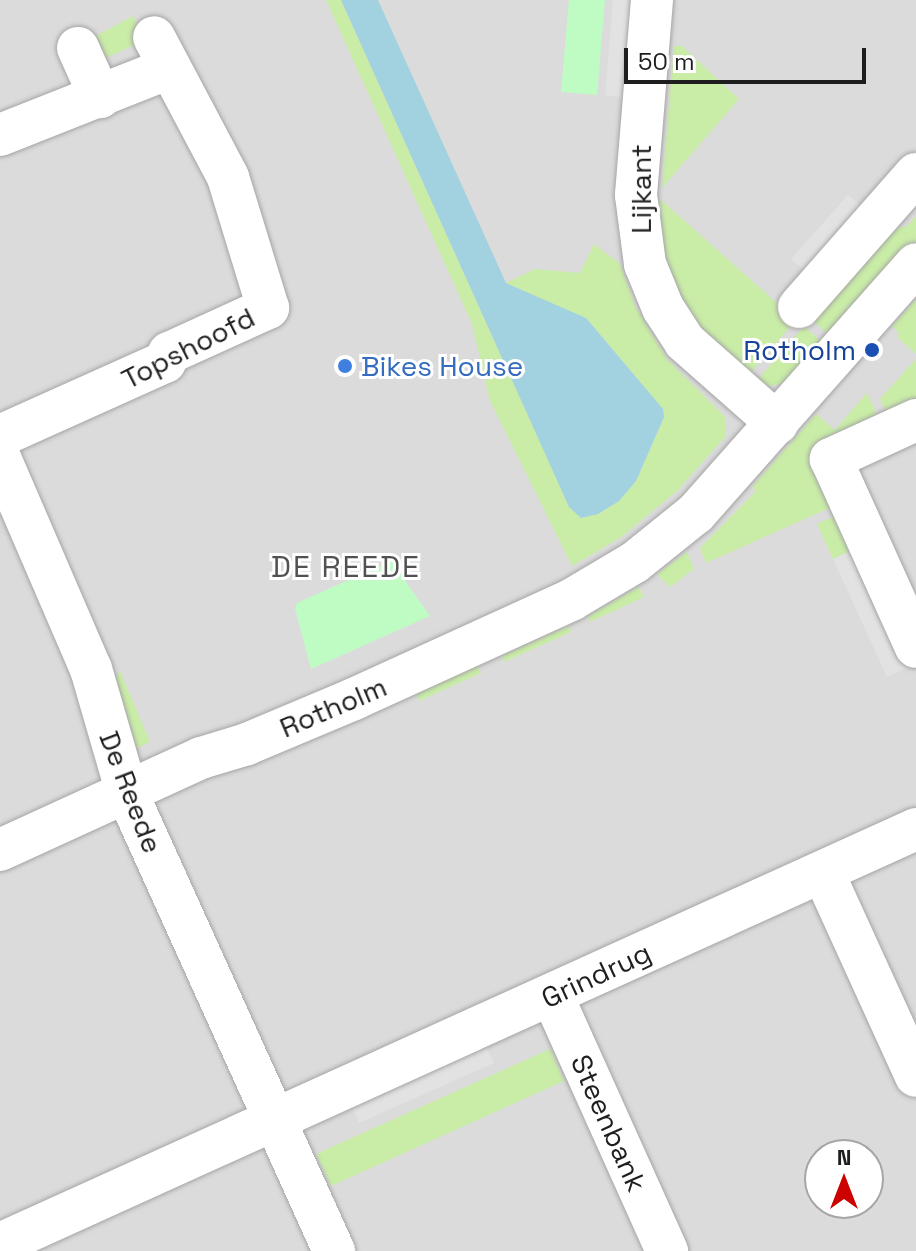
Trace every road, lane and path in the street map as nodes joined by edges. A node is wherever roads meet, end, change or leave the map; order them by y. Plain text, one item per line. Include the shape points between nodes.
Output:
1 (652, 0) edge
2 (78, 48) dead end
3 (100, 97) junction
4 (0, 135) edge
5 (916, 174) edge
6 (916, 264) edge
7 (799, 307) dead end
8 (916, 420) edge
9 (777, 423) junction
10 (0, 436) edge
11 (0, 458) edge
12 (15, 534) edge
13 (916, 647) edge
14 (127, 793) junction
15 (916, 829) edge
16 (0, 850) edge
17 (823, 872) junction
18 (552, 995) junction
19 (916, 1076) edge
20 (275, 1120) junction
21 (0, 1244) edge
22 (334, 1251) edge
23 (667, 1251) edge

1 - 9 street, Lijkant via 636,185 645,264 663,308 685,342
2 - 3 street
3 - 4 street, Topshoofd
3 - 10 street, Topshoofd via 162,52 228,177 268,308 169,353 165,362
5 - 7 street
6 - 9 street, Rotholm
8 - 13 street via 831,459
9 - 14 street, Rotholm via 674,533 605,581 354,699 201,758
11 - 12 street, De Reede
12 - 14 street, De Reede via 93,673
14 - 16 street, Rotholm
14 - 20 street, De Reede
15 - 17 street, Grindrug
17 - 18 street, Grindrug
17 - 19 street
18 - 20 street, Grindrug
18 - 23 street, Steenbank
20 - 21 street
20 - 22 street, De Reede

